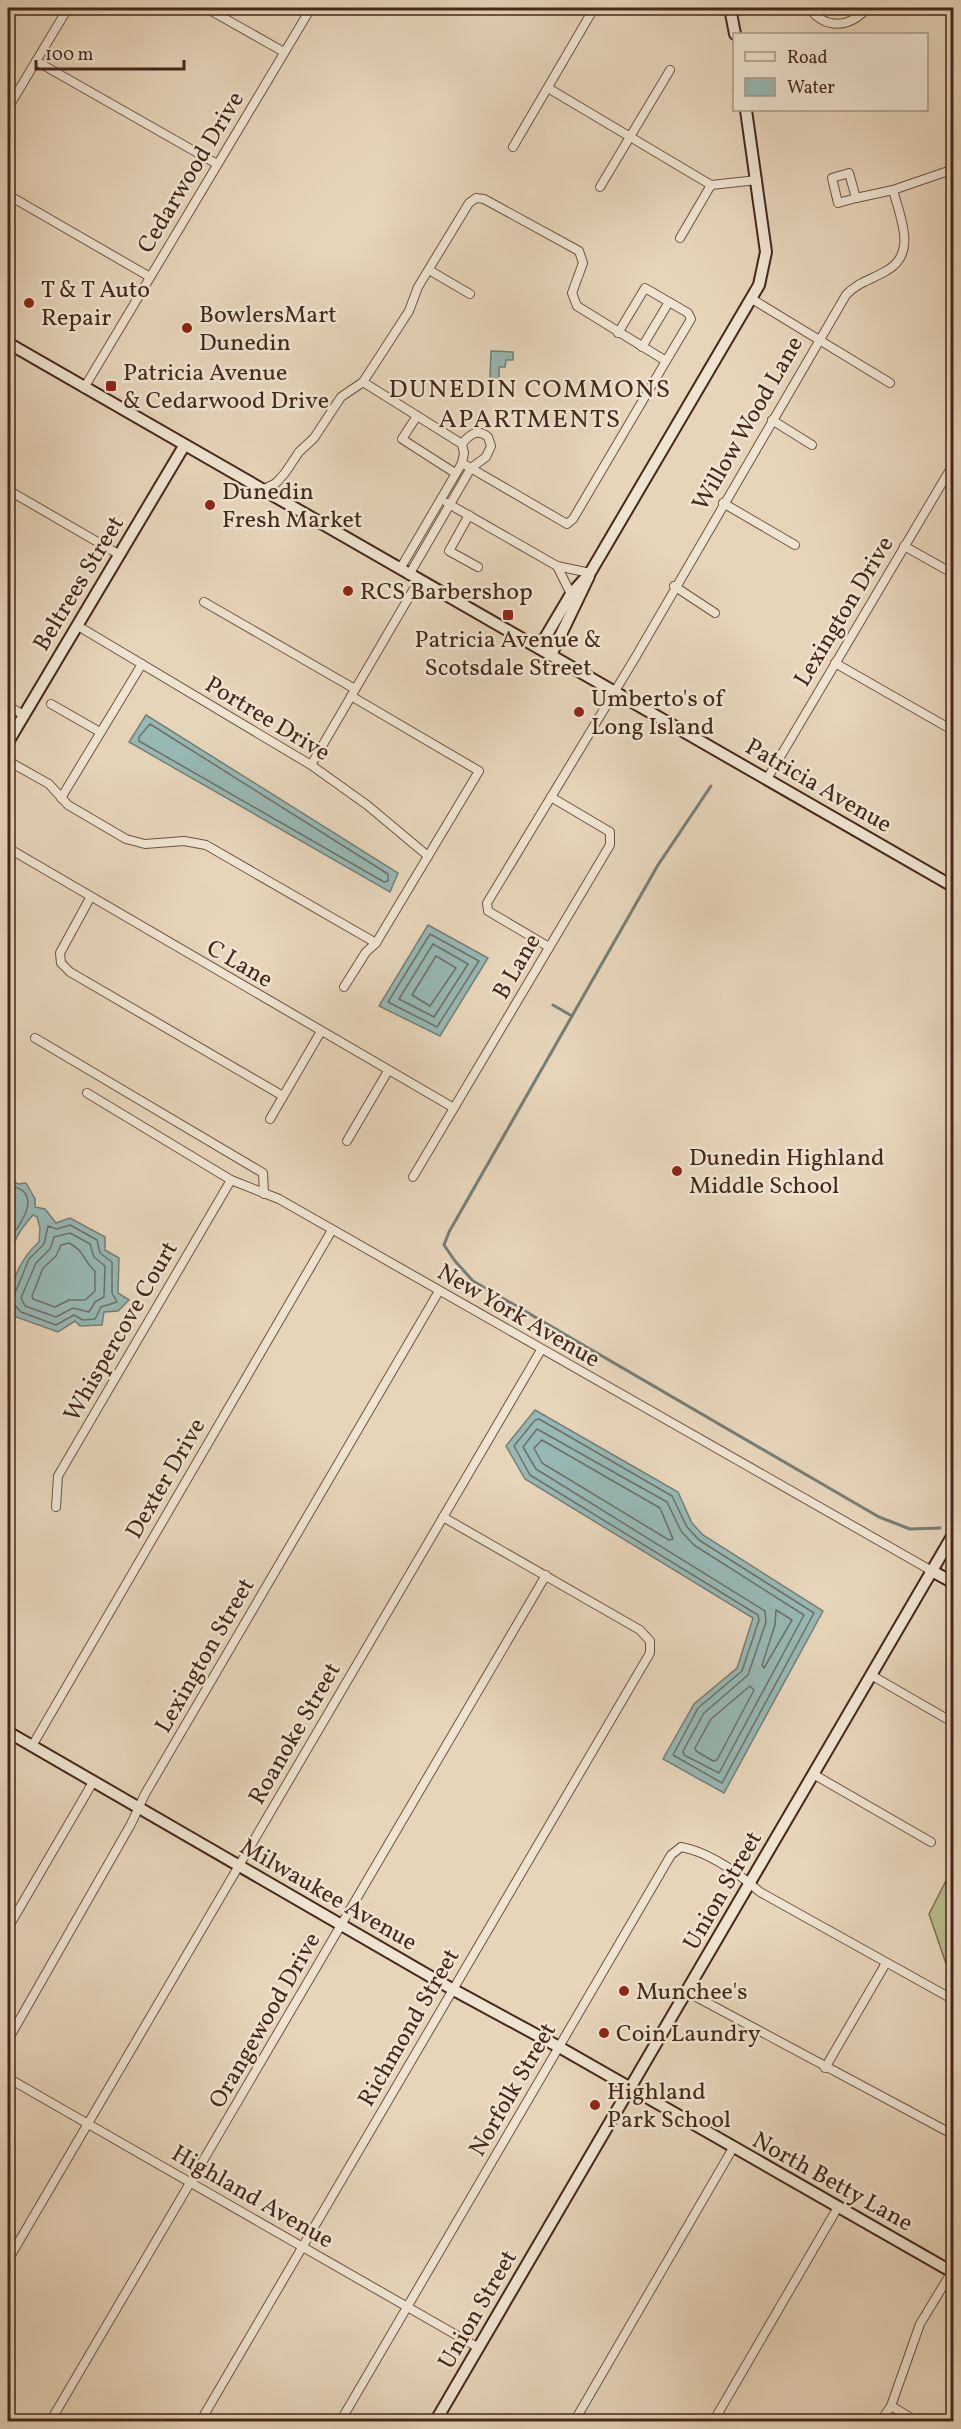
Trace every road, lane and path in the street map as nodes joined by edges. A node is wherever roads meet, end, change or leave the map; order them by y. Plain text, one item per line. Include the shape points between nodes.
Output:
1 (68, 8) edge
2 (206, 8) edge
3 (311, 8) edge
4 (730, 8) edge
5 (809, 8) edge
6 (867, 8) edge
7 (590, 15) dead end
8 (735, 33) edge
9 (284, 52) junction
10 (36, 61) junction
11 (670, 70) dead end
12 (548, 88) junction
13 (8, 108) edge
14 (746, 111) edge
15 (630, 136) junction
16 (513, 147) dead end
17 (217, 164) junction
18 (954, 169) edge
19 (757, 180) junction
20 (711, 185) junction
21 (600, 187) dead end
22 (892, 190) junction
23 (8, 195) edge
24 (856, 198) dead end
25 (680, 238) dead end
26 (429, 270) junction
27 (150, 277) junction
28 (470, 294) dead end
29 (752, 299) junction
30 (669, 302) junction
31 (618, 333) junction
32 (819, 339) junction
33 (8, 344) edge
34 (642, 347) junction
35 (666, 361) junction
36 (363, 382) junction
37 (890, 383) dead end
38 (84, 388) junction
39 (417, 416) junction
40 (772, 420) junction
41 (462, 444) junction
42 (812, 445) dead end
43 (184, 446) junction
44 (462, 463) junction
45 (954, 463) edge
46 (471, 468) junction
47 (455, 473) junction
48 (8, 490) edge
49 (262, 490) junction
50 (441, 499) junction
51 (723, 503) junction
52 (450, 504) junction
53 (469, 515) junction
54 (795, 545) dead end
55 (904, 546) junction
56 (120, 555) junction
57 (557, 566) junction
58 (478, 567) dead end
59 (590, 573) junction
60 (954, 574) edge
61 (410, 575) junction
62 (674, 586) junction
63 (571, 594) junction
64 (204, 602) dead end
65 (715, 613) dead end
66 (78, 626) junction
67 (539, 648) junction
68 (551, 655) junction
69 (835, 663) junction
70 (142, 664) junction
71 (614, 691) junction
72 (353, 693) junction
73 (51, 704) dead end
74 (8, 706) edge
75 (24, 715) junction
76 (954, 730) edge
77 (100, 732) junction
78 (8, 742) edge
79 (8, 760) edge
80 (311, 765) junction
81 (767, 779) junction
82 (551, 797) junction
83 (61, 798) junction
84 (8, 849) edge
85 (428, 856) junction
86 (954, 887) edge
87 (90, 898) junction
88 (376, 943) junction
89 (549, 947) junction
90 (344, 987) dead end
91 (320, 1033) junction
92 (35, 1038) dead end
93 (387, 1071) junction
94 (87, 1093) dead end
95 (283, 1096) junction
96 (454, 1108) junction
97 (270, 1119) dead end
98 (347, 1141) dead end
99 (413, 1177) dead end
100 (231, 1180) junction
101 (264, 1194) junction
102 (332, 1230) junction
103 (439, 1291) junction
104 (541, 1350) junction
105 (56, 1506) dead end
106 (443, 1517) junction
107 (954, 1533) edge
108 (932, 1571) junction
109 (546, 1575) junction
110 (954, 1583) edge
111 (871, 1675) junction
112 (954, 1723) edge
113 (8, 1732) edge
114 (32, 1746) junction
115 (813, 1774) junction
116 (93, 1782) junction
117 (139, 1808) junction
118 (931, 1842) dead end
119 (238, 1866) junction
120 (749, 1883) junction
121 (342, 1926) junction
122 (8, 1928) edge
123 (886, 1963) junction
124 (452, 1989) junction
125 (687, 1992) junction
126 (954, 2000) edge
127 (8, 2040) edge
128 (560, 2047) junction
129 (825, 2068) junction
130 (8, 2078) edge
131 (630, 2089) junction
132 (88, 2124) junction
133 (954, 2135) edge
134 (733, 2148) junction
135 (191, 2183) junction
136 (838, 2207) junction
137 (303, 2247) junction
138 (8, 2260) edge
139 (953, 2271) edge
140 (408, 2307) junction
141 (478, 2348) junction
142 (891, 2406) junction
143 (50, 2421) edge
144 (200, 2421) edge
145 (340, 2421) edge
146 (435, 2421) edge
147 (574, 2421) edge
148 (713, 2421) edge
149 (880, 2421) edge
150 (918, 2421) edge

1 - 10 street
2 - 9 street
3 - 9 street, Cedarwood Drive
4 - 8 street
5 - 6 street via 819,19 842,25 852,22
7 - 12 street
9 - 17 street, Cedarwood Drive
10 - 13 street
10 - 17 street
11 - 15 street
12 - 15 street
12 - 16 street
14 - 19 street
15 - 20 street
15 - 21 street
17 - 27 street, Cedarwood Drive
18 - 22 street
19 - 20 street
19 - 29 street via 766,252 764,271
20 - 25 street
22 - 24 street
22 - 32 street, Willow Wood Lane via 905,237 902,256 885,272 851,290
23 - 27 street
26 - 28 street
26 - 31 street via 469,202 484,199 579,251 583,263 572,286 573,300 582,311
26 - 36 street via 409,311
27 - 38 street, Cedarwood Drive
29 - 32 street
29 - 59 street
30 - 31 street via 645,288
30 - 34 street
30 - 35 street via 691,319
31 - 34 street
32 - 37 street
32 - 40 street, Willow Wood Lane
33 - 38 street, Patricia Avenue
34 - 35 street
35 - 46 street via 567,524
36 - 39 street
36 - 49 street via 341,397 285,473
38 - 43 street, Patricia Avenue
39 - 41 street
39 - 47 street via 402,439
40 - 42 street
40 - 51 street, Willow Wood Lane
41 - 44 street
41 - 46 street via 479,432 491,441 490,452
43 - 49 street, Patricia Avenue
43 - 56 street, Beltrees Street
44 - 46 street
44 - 47 street
45 - 55 street, Lexington Drive
46 - 52 street
47 - 50 street
48 - 56 street
49 - 61 street, Patricia Avenue
50 - 52 street
50 - 61 street
51 - 54 street
51 - 62 street, Willow Wood Lane
52 - 53 street
52 - 61 street
53 - 57 street
53 - 58 street via 449,550
55 - 60 street
55 - 69 street, Lexington Drive
56 - 66 street, Beltrees Street
57 - 59 street
57 - 63 street
59 - 63 street
59 - 68 street
61 - 67 street, Patricia Avenue
61 - 72 street
62 - 65 street
62 - 71 street, Willow Wood Lane
63 - 67 street
64 - 72 street
66 - 70 street, Portree Drive
66 - 75 street, Beltrees Street
67 - 68 street, Patricia Avenue
68 - 71 street, Patricia Avenue
69 - 76 street
69 - 81 street, Lexington Drive
70 - 77 street
70 - 80 street, Portree Drive
71 - 81 street, Patricia Avenue
71 - 82 street, Willow Wood Lane
72 - 80 street
72 - 85 street via 479,771
73 - 77 street
74 - 75 street
75 - 78 street, Beltrees Street
77 - 83 street
79 - 83 street via 49,784
80 - 85 street, Portree Drive via 368,805
81 - 86 street, Patricia Avenue
82 - 89 street, B Lane via 600,825 612,838
82 - 89 street, Willow Wood Lane via 488,903 488,911
83 - 88 street via 135,842 184,841 206,845
84 - 87 street, C Lane
85 - 88 street
87 - 91 street, C Lane
87 - 95 street via 60,953 61,963 70,972
88 - 90 street
89 - 96 street, B Lane
91 - 93 street, C Lane
91 - 95 street
92 - 101 street via 263,1173
93 - 96 street, C Lane
93 - 98 street
94 - 100 street, New York Avenue
95 - 97 street
96 - 99 street, B Lane
100 - 101 street, New York Avenue
100 - 105 street, Whispercove Court via 58,1476
101 - 102 street, New York Avenue
102 - 103 street, New York Avenue
102 - 114 street, Dexter Drive
103 - 104 street, New York Avenue
103 - 117 street, Lexington Street
104 - 106 street, Roanoke Street
104 - 108 street, New York Avenue
106 - 109 street
106 - 119 street, Roanoke Street
107 - 108 street, Union Street
108 - 110 street
108 - 111 street, Union Street
109 - 121 street, Orangewood Drive
109 - 124 street, Richmond Street via 640,1630 650,1641 650,1653
111 - 112 street
111 - 115 street, Union Street
113 - 114 street, Milwaukee Avenue
114 - 116 street, Milwaukee Avenue
115 - 118 street
115 - 120 street, Union Street
116 - 117 street, Milwaukee Avenue
116 - 122 street
117 - 119 street, Milwaukee Avenue
117 - 127 street, Lexington Street
119 - 121 street, Milwaukee Avenue
119 - 132 street, Roanoke Street
120 - 123 street
120 - 125 street, Union Street
120 - 128 street, Norfolk Street via 696,1849 681,1847 671,1856
121 - 124 street, Milwaukee Avenue
121 - 135 street, Orangewood Drive
123 - 126 street
123 - 129 street
124 - 128 street, Milwaukee Avenue
124 - 137 street, Richmond Street
125 - 129 street
125 - 131 street, Union Street
128 - 131 street, Milwaukee Avenue
128 - 140 street, Norfolk Street
129 - 133 street
130 - 132 street, Highland Avenue
131 - 134 street, North Betty Lane
131 - 141 street, Union Street
132 - 135 street, Highland Avenue
132 - 138 street, Roanoke Street
134 - 136 street, North Betty Lane
134 - 147 street
135 - 137 street, Highland Avenue
135 - 143 street, Orangewood Drive
136 - 139 street, North Betty Lane
136 - 148 street
137 - 140 street, Highland Avenue
137 - 144 street, Richmond Street
139 - 142 street via 920,2324
140 - 141 street, Highland Avenue
140 - 145 street, Norfolk Street
141 - 146 street, Union Street
142 - 149 street
142 - 150 street

